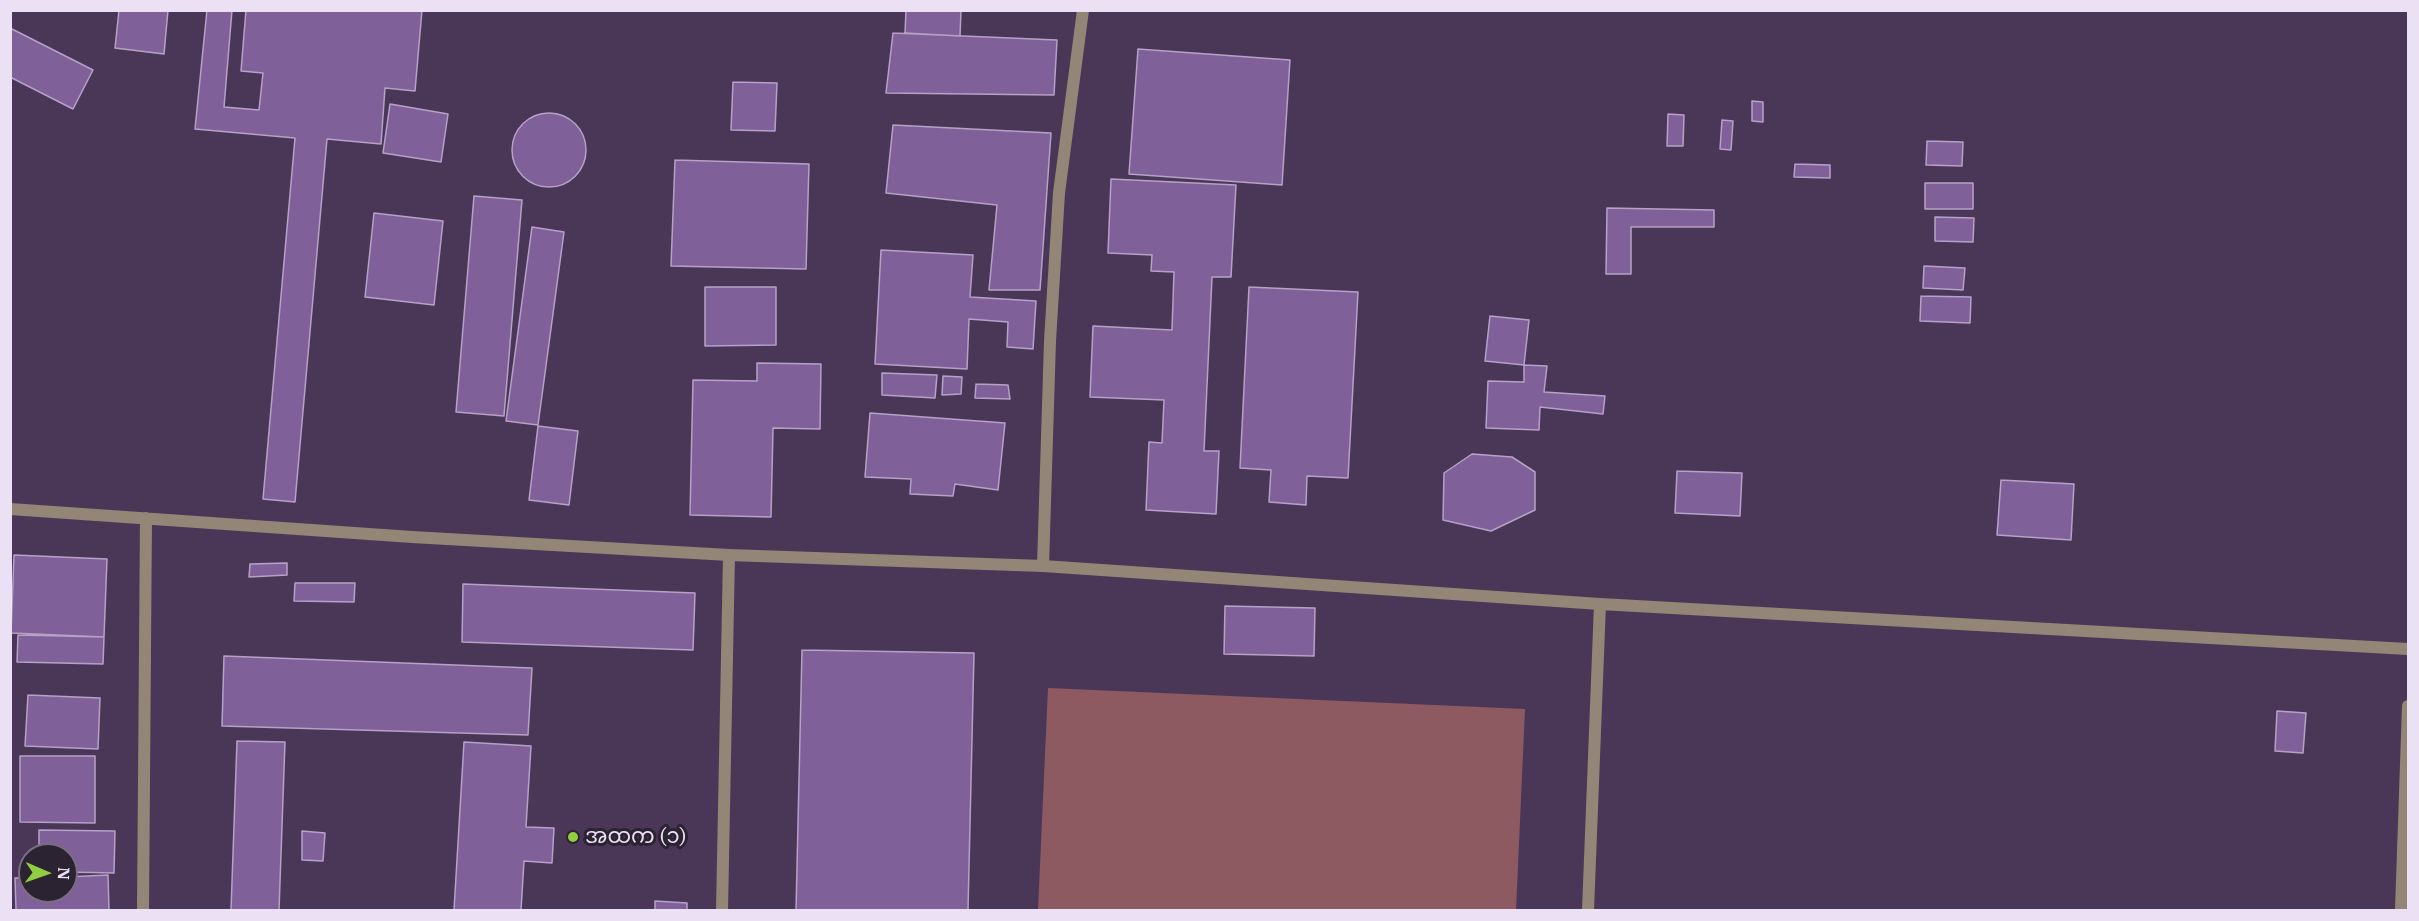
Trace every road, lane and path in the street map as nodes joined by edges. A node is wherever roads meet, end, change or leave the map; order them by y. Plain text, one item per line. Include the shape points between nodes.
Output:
1 (1083, 10) edge
2 (10, 509) edge
3 (146, 518) junction
4 (729, 555) junction
5 (1043, 566) junction
6 (1600, 604) junction
7 (2409, 649) edge
8 (2409, 706) edge
9 (2405, 894) edge
10 (143, 910) edge
11 (722, 910) edge
12 (1588, 910) edge
13 (2401, 910) edge

1 - 5 street via 1059,193
2 - 3 street
3 - 4 street
3 - 10 street
4 - 5 street
4 - 11 street
5 - 6 street
6 - 7 street
6 - 12 street
8 - 9 street
9 - 13 street

